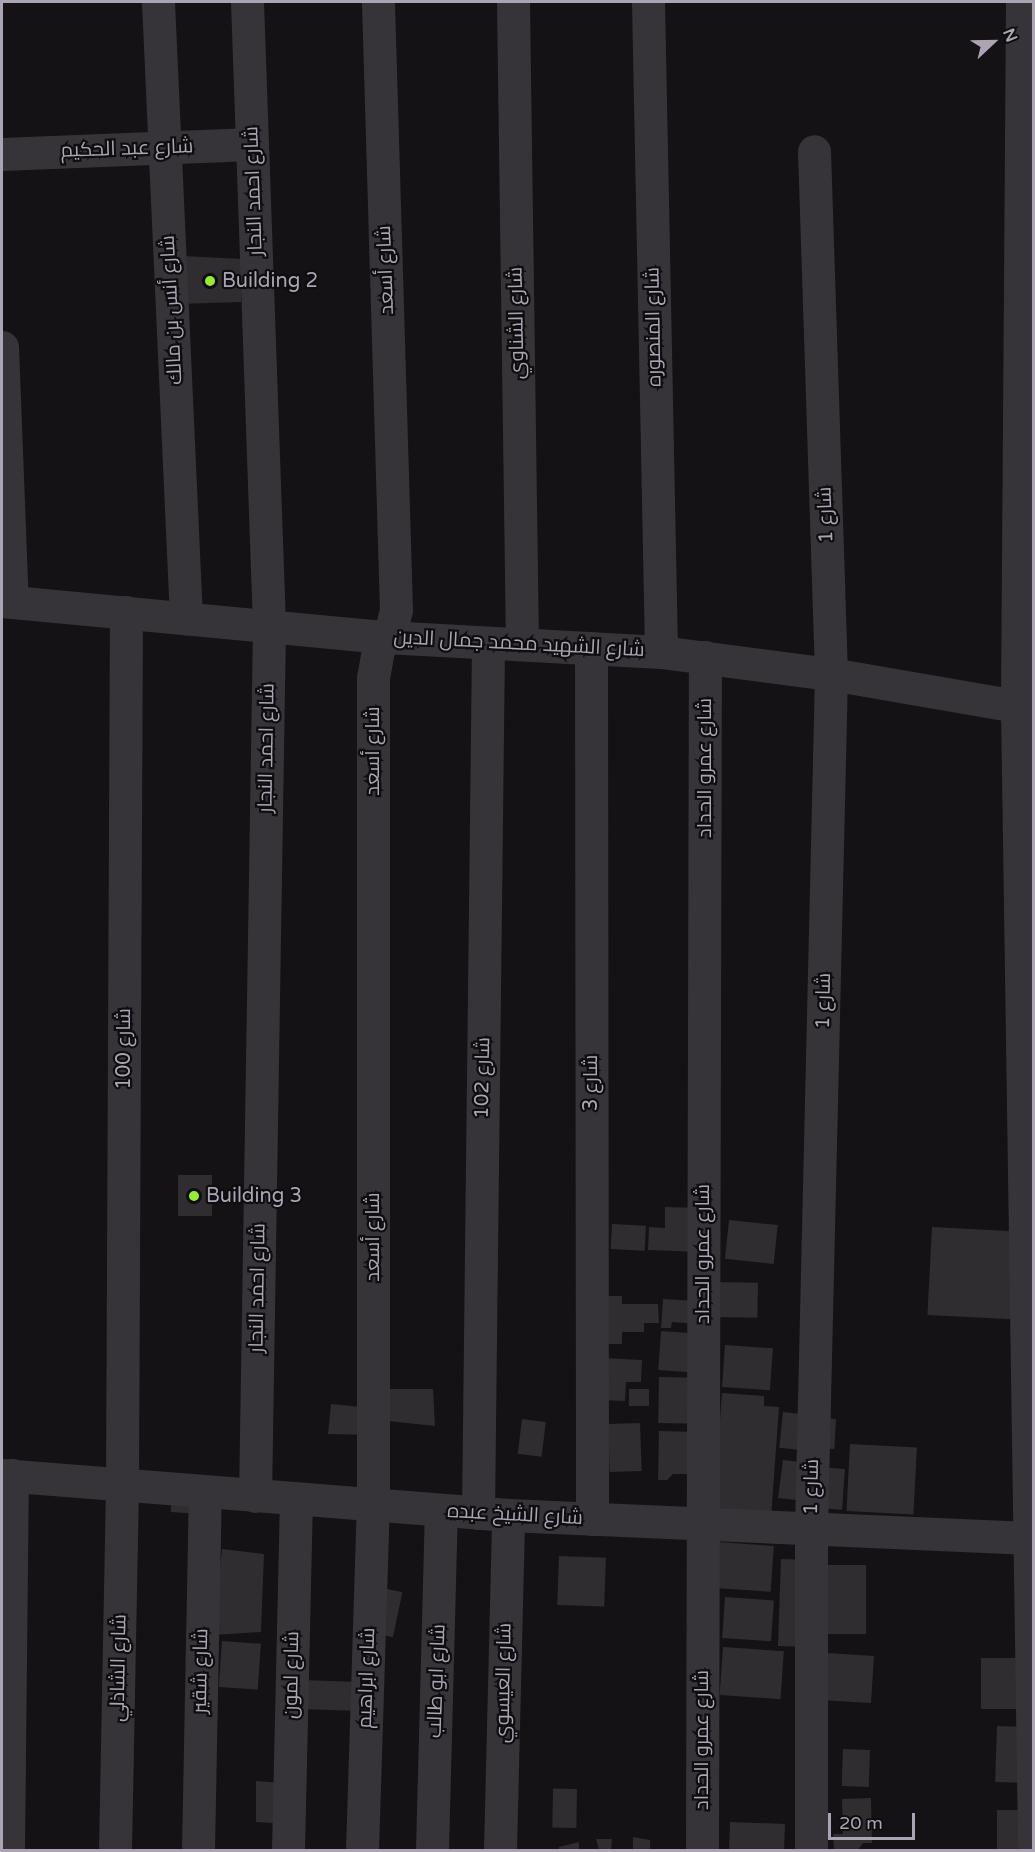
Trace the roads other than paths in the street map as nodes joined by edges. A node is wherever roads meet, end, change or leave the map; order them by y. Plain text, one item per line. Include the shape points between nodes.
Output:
1 (158, 2) edge
2 (247, 2) edge
3 (378, 2) edge
4 (513, 2) edge
5 (648, 2) edge
6 (1022, 2) edge
7 (252, 144) junction
8 (165, 148) junction
9 (814, 151) dead end
10 (2, 154) edge
11 (2, 347) edge
12 (7, 602) edge
13 (126, 612) junction
14 (186, 618) junction
15 (270, 626) junction
16 (385, 637) junction
17 (488, 643) junction
18 (522, 644) junction
19 (591, 648) junction
20 (661, 652) junction
21 (705, 657) junction
22 (831, 674) junction
23 (1025, 708) edge
24 (7, 1475) edge
25 (122, 1485) junction
26 (205, 1492) junction
27 (255, 1496) junction
28 (296, 1499) junction
29 (373, 1505) junction
30 (441, 1510) junction
31 (493, 1514) junction
32 (592, 1519) junction
33 (702, 1524) junction
34 (812, 1529) junction
35 (1030, 1538) junction
36 (1032, 1581) edge
37 (1034, 1842) edge
38 (8, 1851) edge
39 (115, 1851) edge
40 (198, 1851) edge
41 (288, 1851) edge
42 (362, 1851) edge
43 (432, 1851) edge
44 (500, 1851) edge
45 (702, 1851) edge
46 (811, 1851) edge

1 - 8 street, شارع أنس بن مالك
2 - 7 street, شارع احمد النجار
3 - 16 street, شارع أسعد via 396,610
4 - 18 street, شارع الشناوي
5 - 20 street, شارع المنصوره
6 - 23 street
7 - 8 street, شارع عبد الحكيم
7 - 15 street, شارع احمد النجار
8 - 10 street, شارع عبد الحكيم
8 - 14 street, شارع أنس بن مالك
9 - 22 street, شارع 1
11 - 12 street
12 - 13 street, شارع الشهيد محمد جمال الدين
13 - 14 street, شارع الشهيد محمد جمال الدين
13 - 25 street, شارع 100
14 - 15 street, شارع الشهيد محمد جمال الدين
15 - 16 street, شارع الشهيد محمد جمال الدين
15 - 27 street, شارع احمد النجار
16 - 17 street, شارع الشهيد محمد جمال الدين
16 - 29 street, شارع أسعد via 378,649 373,678
17 - 18 street, شارع الشهيد محمد جمال الدين
17 - 31 street, شارع 102
18 - 19 street, شارع الشهيد محمد جمال الدين
19 - 20 street, شارع الشهيد محمد جمال الدين
19 - 32 street, شارع 3
20 - 21 street, شارع الشهيد محمد جمال الدين
21 - 22 street, شارع الشهيد محمد جمال الدين
21 - 33 street, شارع عمرو الحداد
22 - 23 street, شارع الشهيد محمد جمال الدين
22 - 34 street, شارع 1
23 - 35 street
24 - 25 street, شارع الشيخ عبده
24 - 38 street
25 - 26 street, شارع الشيخ عبده
25 - 39 street, شارع الشاذلي
26 - 27 street, شارع الشيخ عبده
26 - 40 street, شارع شقير
27 - 28 street, شارع الشيخ عبده
28 - 29 street, شارع الشيخ عبده
28 - 41 street, شارع لمون
29 - 30 street, شارع الشيخ عبده
29 - 42 street, شارع ابراهيم
30 - 31 street, شارع الشيخ عبده
30 - 43 street, شارع ابو طالب
31 - 32 street, شارع الشيخ عبده
31 - 44 street, شارع العيسوي
32 - 33 street, شارع الشيخ عبده
33 - 34 street, شارع الشيخ عبده
33 - 45 street, شارع عمرو الحداد
34 - 35 street, شارع الشيخ عبده
34 - 46 street, شارع 1
35 - 36 street
36 - 37 street

